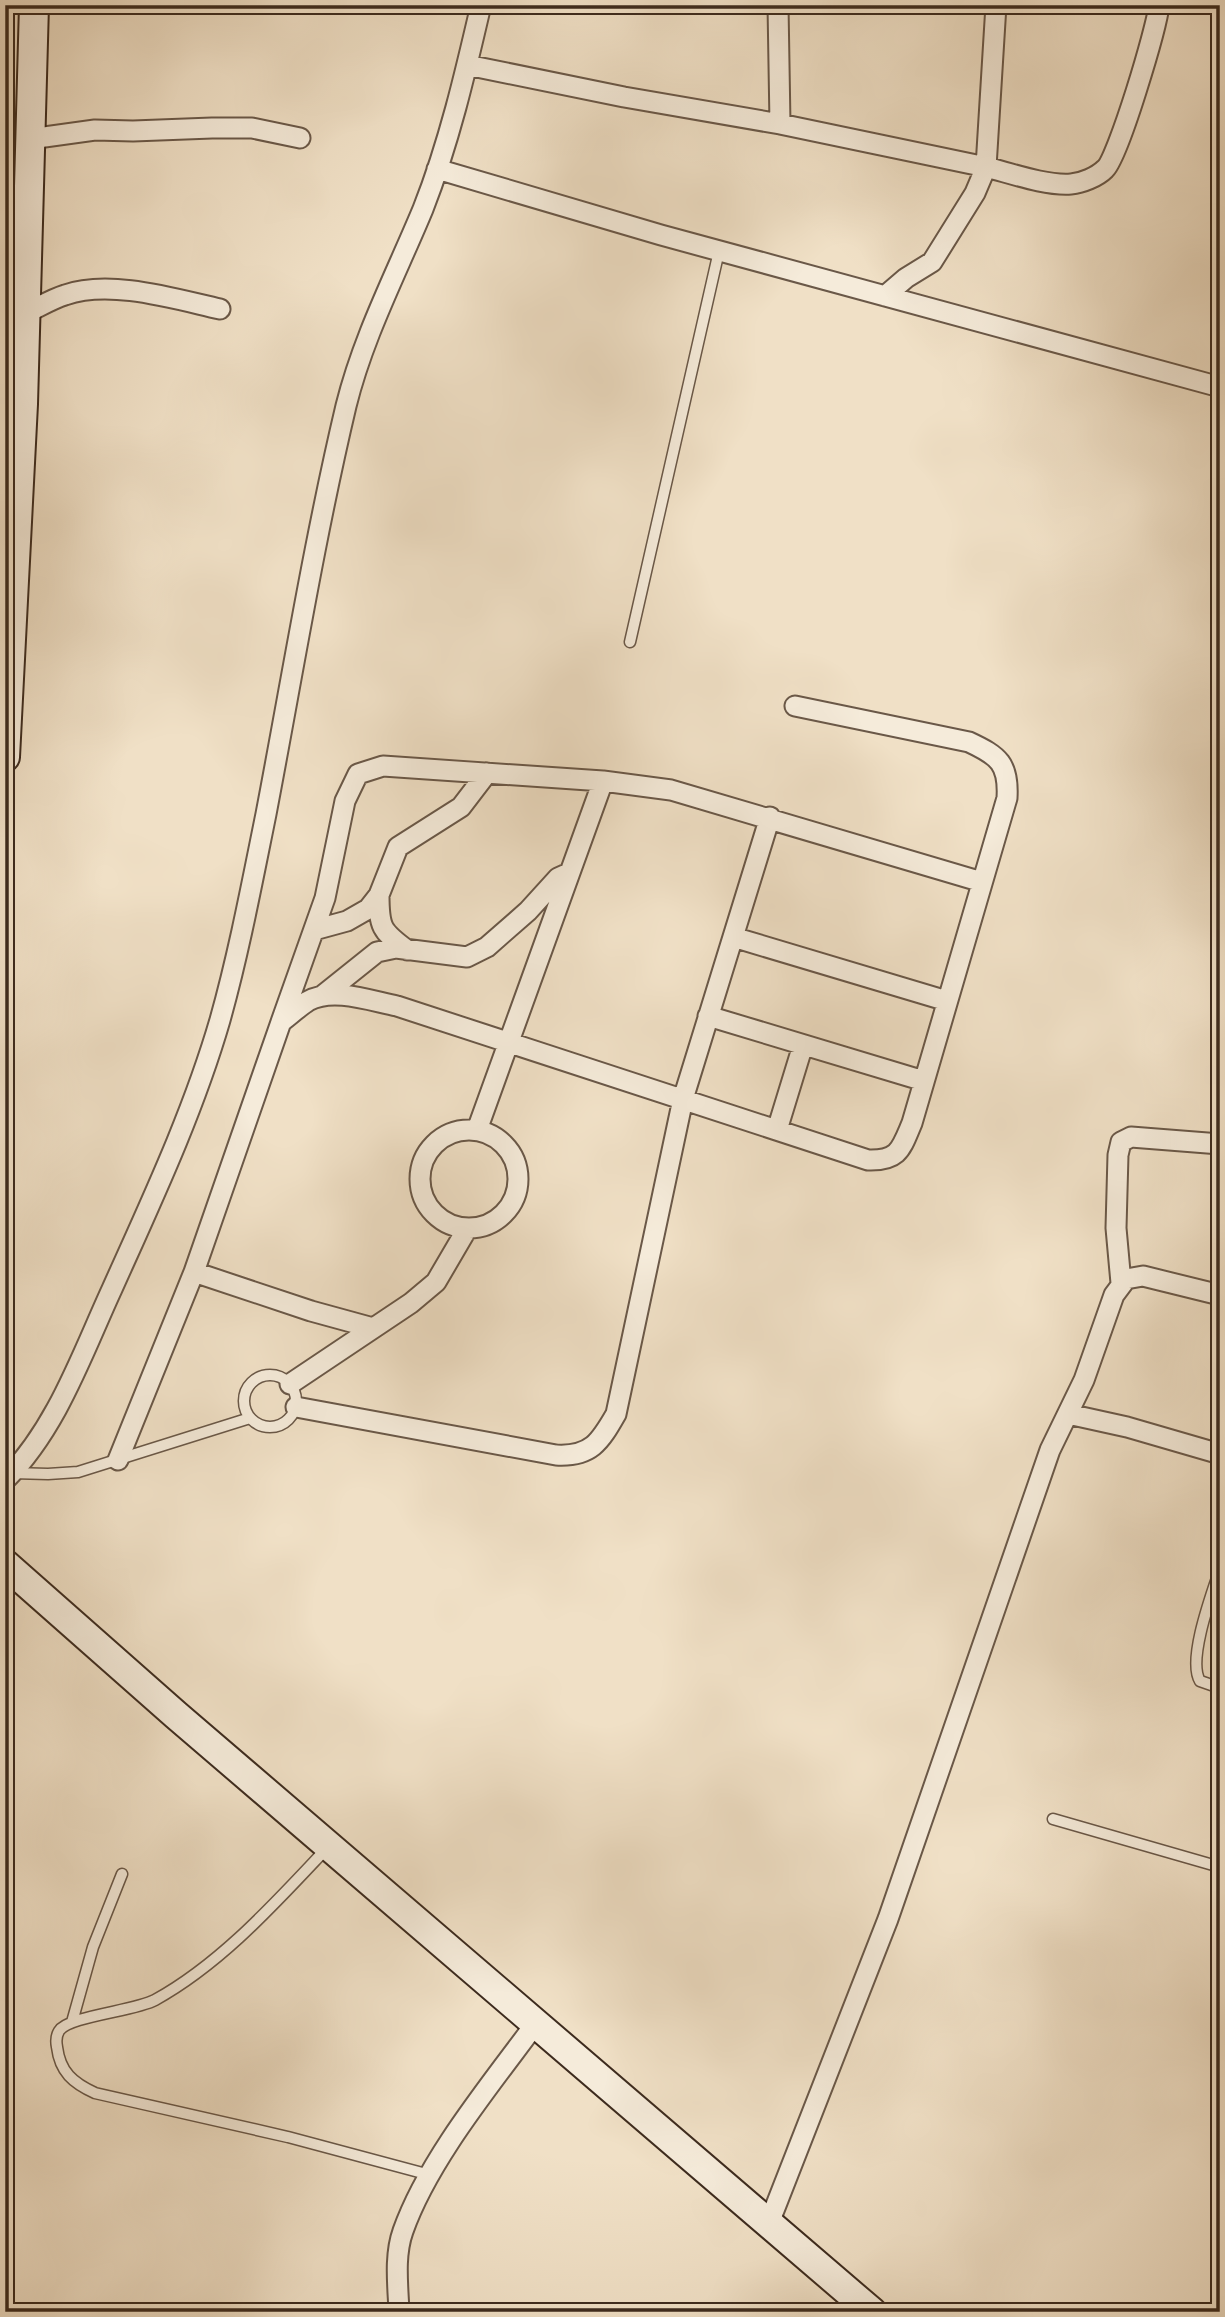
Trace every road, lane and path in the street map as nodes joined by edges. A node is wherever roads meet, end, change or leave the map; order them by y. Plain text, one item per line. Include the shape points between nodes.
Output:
1 (34, 5) edge
2 (481, 5) edge
3 (778, 5) edge
4 (996, 5) edge
5 (1160, 5) edge
6 (467, 65) junction
7 (780, 124) junction
8 (300, 138) dead end
9 (30, 139) junction
10 (986, 167) junction
11 (437, 169) junction
12 (719, 251) junction
13 (885, 296) junction
14 (220, 309) dead end
15 (26, 313) junction
16 (1220, 387) edge
17 (630, 642) dead end
18 (795, 706) dead end
19 (6, 725) edge
20 (5, 757) edge
21 (486, 773) junction
22 (603, 781) junction
23 (769, 817) junction
24 (569, 873) junction
25 (982, 882) junction
26 (379, 895) junction
27 (314, 930) junction
28 (733, 937) junction
29 (407, 950) junction
30 (322, 996) junction
31 (947, 1001) junction
32 (708, 1016) junction
33 (281, 1022) junction
34 (507, 1043) junction
35 (803, 1045) junction
36 (924, 1081) junction
37 (683, 1099) junction
38 (477, 1130) junction
39 (777, 1130) junction
40 (1220, 1144) edge
41 (467, 1229) junction
42 (194, 1272) junction
43 (1121, 1283) junction
44 (1220, 1295) edge
45 (373, 1328) junction
46 (290, 1384) junction
47 (296, 1406) junction
48 (1068, 1415) junction
49 (250, 1418) junction
50 (1220, 1454) edge
51 (118, 1460) junction
52 (8, 1477) edge
53 (5, 1564) edge
54 (1220, 1569) edge
55 (1220, 1688) edge
56 (1052, 1819) dead end
57 (330, 1845) junction
58 (1220, 1867) edge
59 (122, 1874) dead end
60 (72, 2022) junction
61 (536, 2022) junction
62 (430, 2175) junction
63 (769, 2223) junction
64 (399, 2312) edge
65 (872, 2312) edge

1 - 9 street
2 - 6 street
3 - 7 street
4 - 10 street
5 - 10 street via 1107,168 1073,184 1058,184
6 - 7 street
6 - 11 street
7 - 10 street
8 - 9 street via 252,128 212,128 96,130
9 - 15 street
10 - 13 street via 932,262
11 - 12 street
11 - 52 street via 347,402 239,946 219,1023 152,1198 71,1379 40,1436
12 - 13 street
12 - 17 lane
13 - 16 street
14 - 15 street via 112,290 66,294
15 - 19 street
18 - 25 street via 970,742 994,754 1004,766 1007,798
19 - 20 street
21 - 22 street
21 - 26 street via 461,807 398,847
21 - 27 street via 383,766 358,774 345,801
22 - 23 street via 671,790
22 - 24 street
23 - 25 street
23 - 28 street
24 - 29 street via 558,878 487,947 467,957
24 - 34 street
25 - 31 street
26 - 27 street via 368,909 347,921
26 - 29 street via 379,918 387,935
27 - 33 street
28 - 31 street
28 - 32 street
29 - 30 street via 377,952
30 - 33 street
30 - 34 street via 397,1006
31 - 36 street
32 - 35 street
32 - 37 street
33 - 42 street
34 - 37 street
34 - 38 street
35 - 36 street
35 - 39 street
36 - 39 street via 912,1123 894,1157 868,1160
37 - 39 street
37 - 47 street via 616,1414 602,1439 584,1452 556,1455
38 - 41 street via 506,1145 519,1176 510,1208 484,1227
38 - 41 street via 442,1138 421,1166 424,1200 449,1225
40 - 43 street via 1131,1137 1121,1142 1116,1228
41 - 45 street via 436,1282
42 - 45 street
42 - 51 street
43 - 44 street via 1130,1276 1143,1276
43 - 48 street
45 - 46 street
46 - 47 lane
46 - 49 lane via 265,1375 250,1384 244,1401
47 - 49 lane via 286,1422 276,1427
48 - 50 street
48 - 63 street via 1050,1450 888,1919
49 - 51 lane
51 - 52 lane via 78,1472
53 - 57 street
54 - 55 lane via 1195,1670 1200,1681
56 - 58 lane
57 - 60 lane via 276,1902 183,1983 135,2008
57 - 61 street
59 - 60 lane via 93,1947
60 - 62 lane via 58,2032 58,2059 78,2085 96,2093
61 - 62 street
61 - 63 street
62 - 64 street via 402,2233 397,2268
63 - 65 street

